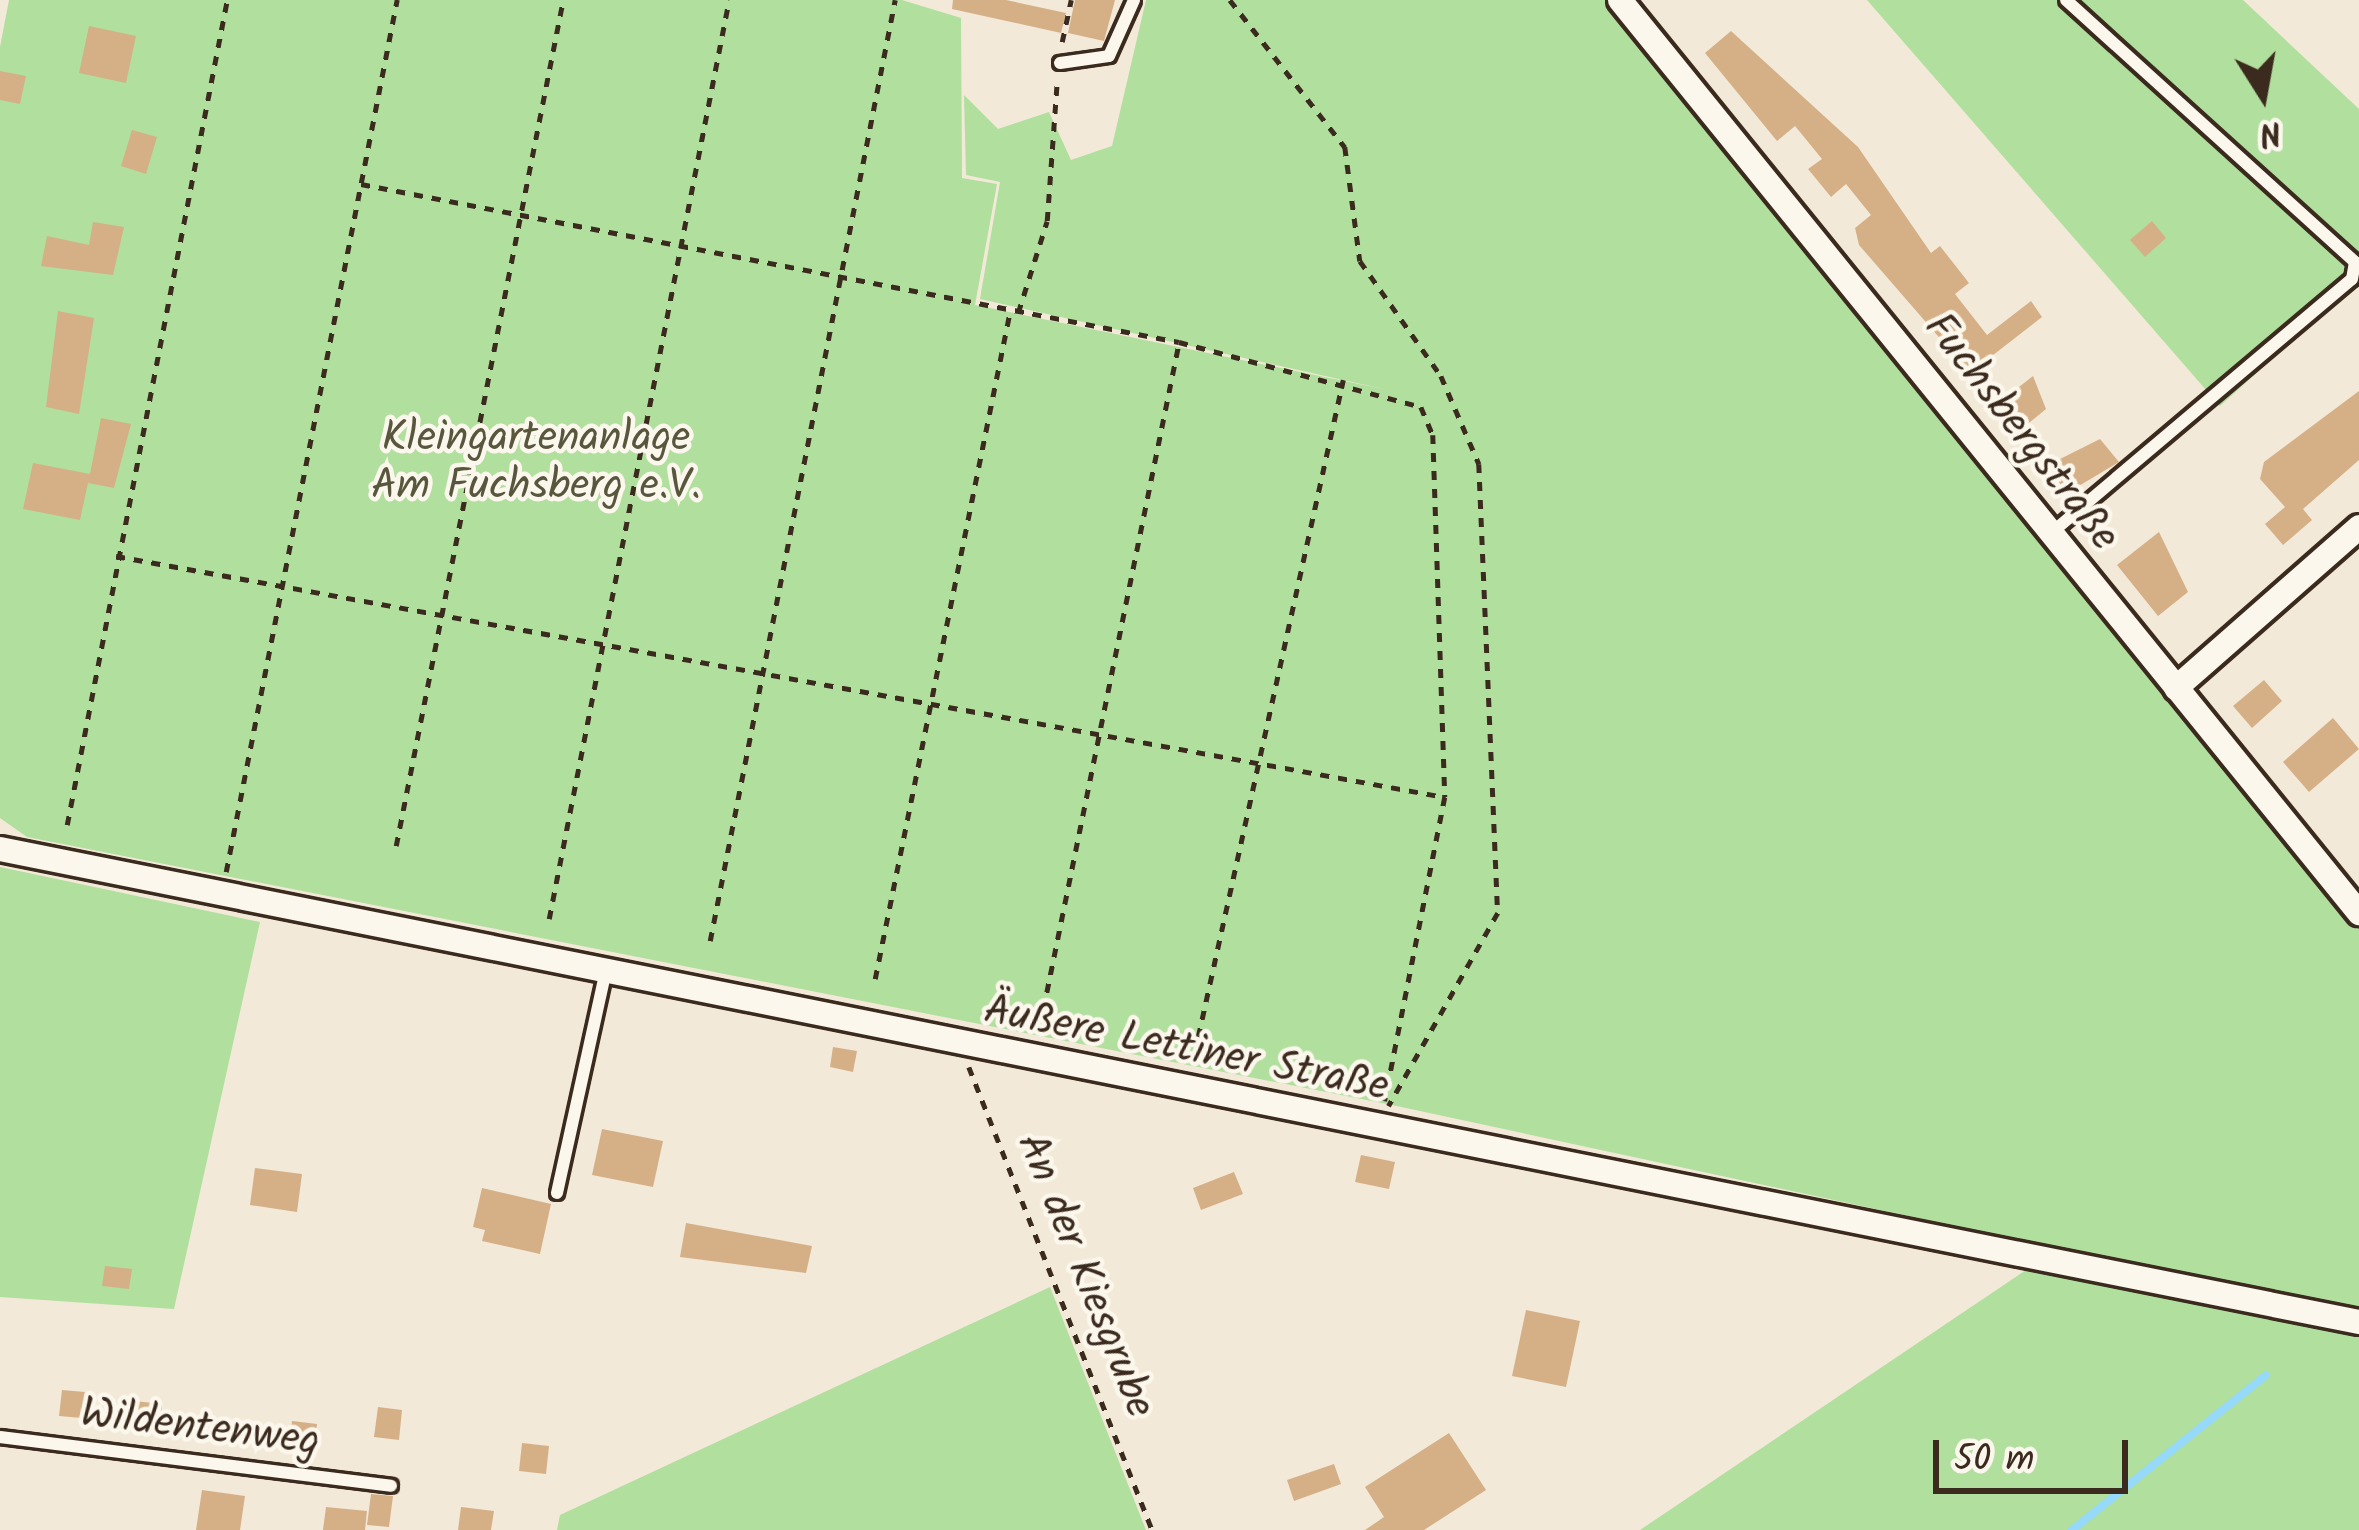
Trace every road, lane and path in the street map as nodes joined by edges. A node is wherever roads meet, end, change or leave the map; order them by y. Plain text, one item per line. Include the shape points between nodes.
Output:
1 (227, 0) edge
2 (397, 0) edge
3 (563, 0) edge
4 (729, 0) edge
5 (896, 0) edge
6 (1071, 0) edge
7 (1134, 0) edge
8 (1230, 0) edge
9 (1620, 0) edge
10 (2066, 0) edge
11 (1063, 42) dead end
12 (1060, 63) dead end
13 (1056, 97) dead end
14 (361, 184) junction
15 (519, 215) junction
16 (681, 246) junction
17 (841, 281) junction
18 (1014, 312) junction
19 (1179, 342) junction
20 (1343, 379) junction
21 (2359, 527) edge
22 (2049, 535) junction
23 (116, 556) junction
24 (279, 585) junction
25 (442, 616) junction
26 (602, 644) junction
27 (763, 674) junction
28 (2176, 688) junction
29 (929, 704) junction
30 (1097, 736) junction
31 (1259, 763) junction
32 (1444, 797) junction
33 (67, 825) dead end
34 (396, 846) dead end
35 (0, 848) edge
36 (222, 899) junction
37 (2359, 913) edge
38 (549, 919) dead end
39 (710, 941) dead end
40 (606, 971) junction
41 (875, 980) dead end
42 (1042, 1010) dead end
43 (1198, 1037) dead end
44 (960, 1045) junction
45 (1380, 1127) junction
46 (557, 1192) dead end
47 (2359, 1322) edge
48 (0, 1437) edge
49 (391, 1486) dead end
50 (1152, 1530) edge

1 - 23 path
2 - 14 path
3 - 15 path
4 - 16 path
5 - 17 path
6 - 11 path
7 - 12 lane via 1109,56
8 - 45 path via 1345,146 1360,261 1441,376 1479,464 1498,913
9 - 22 street, Fuchsbergstraße
10 - 22 lane via 2355,262 2352,279
13 - 18 path via 1047,221
14 - 15 path
14 - 24 path
15 - 16 path
15 - 25 path
16 - 17 path
16 - 26 path
17 - 18 path
17 - 27 path
18 - 19 path
18 - 29 path
19 - 20 path
19 - 30 path
20 - 31 path
20 - 32 path via 1409,399 1430,420
21 - 28 street
22 - 28 street, Fuchsbergstraße
23 - 24 path
23 - 33 path
24 - 25 path
24 - 36 path
25 - 26 path
25 - 34 path
26 - 27 path
26 - 38 path
27 - 29 path
27 - 39 path
28 - 37 street, Fuchsbergstraße
29 - 30 path
29 - 41 path
30 - 31 path
30 - 42 path
31 - 32 path
31 - 43 path
32 - 45 path
35 - 36 street, Äußere Lettiner Straße
36 - 40 street, Äußere Lettiner Straße
40 - 44 street, Äußere Lettiner Straße
40 - 46 lane
44 - 45 street, Äußere Lettiner Straße
44 - 50 path, An der Kiesgrube
45 - 47 street, Äußere Lettiner Straße
48 - 49 lane, Wildentenweg

